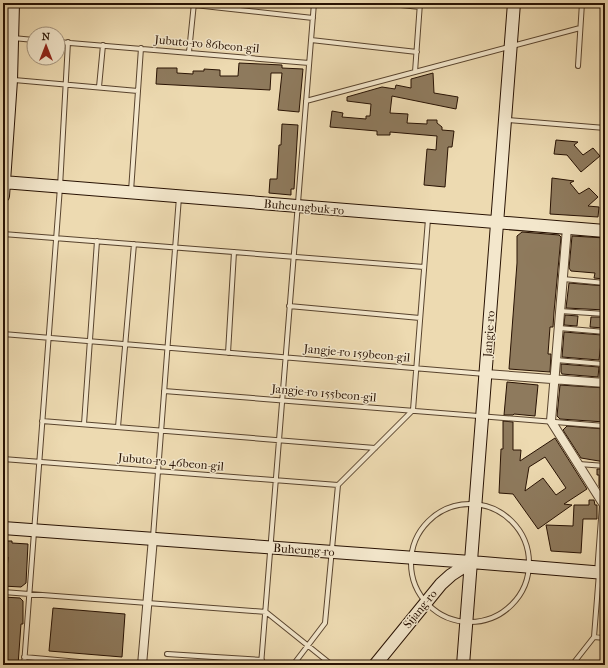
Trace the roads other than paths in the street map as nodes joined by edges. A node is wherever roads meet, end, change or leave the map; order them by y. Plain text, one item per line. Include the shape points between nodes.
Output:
1 (13, 3) edge
2 (176, 3) edge
3 (314, 3) edge
4 (382, 3) edge
5 (514, 3) edge
6 (582, 3) edge
7 (194, 4) edge
8 (420, 5) edge
9 (313, 18) junction
10 (580, 28) junction
11 (12, 38) junction
12 (26, 39) edge
13 (311, 40) junction
14 (68, 42) joint
15 (103, 45) junction
16 (510, 47) junction
17 (141, 48) junction
18 (189, 52) junction
19 (417, 52) junction
20 (309, 62) junction
21 (578, 66) dead end
22 (415, 72) junction
23 (7, 80) edge
24 (65, 84) junction
25 (99, 88) junction
26 (138, 91) junction
27 (306, 101) junction
28 (505, 120) junction
29 (6, 128) edge
30 (605, 128) edge
31 (4, 182) edge
32 (60, 187) junction
33 (131, 192) junction
34 (3, 196) edge
35 (180, 196) junction
36 (297, 206) junction
37 (428, 217) junction
38 (497, 222) junction
39 (567, 228) junction
40 (605, 231) edge
41 (3, 234) edge
42 (55, 238) junction
43 (97, 241) junction
44 (134, 244) junction
45 (176, 248) junction
46 (234, 252) junction
47 (293, 257) junction
48 (424, 267) junction
49 (563, 278) junction
50 (605, 283) edge
51 (289, 306) junction
52 (560, 311) junction
53 (605, 314) edge
54 (420, 318) junction
55 (559, 328) junction
56 (605, 332) edge
57 (3, 334) edge
58 (605, 336) edge
59 (48, 338) junction
60 (90, 341) junction
61 (126, 344) junction
62 (168, 348) junction
63 (228, 353) junction
64 (285, 357) junction
65 (604, 357) edge
66 (556, 360) junction
67 (603, 364) junction
68 (416, 368) junction
69 (486, 374) junction
70 (554, 379) junction
71 (603, 383) edge
72 (164, 391) junction
73 (282, 400) junction
74 (412, 410) junction
75 (482, 416) junction
76 (42, 421) junction
77 (551, 421) junction
78 (84, 424) junction
79 (605, 426) edge
80 (118, 427) junction
81 (162, 431) junction
82 (279, 440) junction
83 (375, 448) junction
84 (3, 459) edge
85 (39, 461) junction
86 (578, 464) junction
87 (605, 466) edge
88 (158, 471) junction
89 (276, 480) junction
90 (338, 485) junction
91 (476, 505) junction
92 (604, 505) edge
93 (3, 528) edge
94 (34, 530) junction
95 (153, 538) junction
96 (271, 547) junction
97 (332, 552) junction
98 (411, 558) junction
99 (472, 562) junction
100 (529, 566) junction
101 (602, 573) edge
102 (3, 592) edge
103 (29, 594) junction
104 (426, 602) junction
105 (147, 603) junction
106 (266, 612) junction
107 (466, 622) junction
108 (594, 637) junction
109 (605, 638) edge
110 (307, 646) junction
111 (167, 654) dead end
112 (24, 657) junction
113 (262, 660) junction
114 (24, 665) edge
115 (113, 665) edge
116 (142, 665) edge
117 (261, 665) edge
118 (293, 665) edge
119 (332, 665) edge
120 (375, 665) edge
121 (463, 665) edge
122 (572, 665) edge

1 - 11 main road
2 - 7 lane
3 - 9 lane
4 - 8 lane
5 - 16 main road, Jangje-ro
6 - 10 lane
7 - 9 lane
7 - 18 lane
8 - 19 lane
9 - 13 lane
10 - 16 lane
10 - 21 lane
11 - 12 lane
11 - 23 main road
13 - 19 lane
13 - 20 lane
14 - 15 lane, Jubuto-ro 86beon-gil
14 - 24 lane
15 - 17 lane, Jubuto-ro 86beon-gil
15 - 25 lane
16 - 22 lane
16 - 28 main road, Jangje-ro
17 - 18 lane, Jubuto-ro 86beon-gil
17 - 26 lane
18 - 20 lane, Jubuto-ro 86beon-gil
19 - 22 lane
20 - 27 lane
22 - 27 lane
23 - 24 lane
23 - 29 main road
24 - 25 lane
24 - 32 lane
25 - 26 lane
26 - 33 lane
27 - 36 lane
28 - 30 lane
28 - 38 main road, Jangje-ro
29 - 31 main road
31 - 32 main road, Buheungbuk-ro
31 - 34 main road
32 - 33 main road, Buheungbuk-ro
32 - 42 lane
33 - 35 main road, Buheungbuk-ro
35 - 36 main road, Buheungbuk-ro
35 - 45 lane
36 - 37 main road, Buheungbuk-ro
36 - 47 lane
37 - 38 main road, Buheungbuk-ro
37 - 48 lane
38 - 39 main road, Buheungbuk-ro
38 - 69 main road, Jangje-ro
39 - 40 main road, Buheungbuk-ro
39 - 49 street
41 - 42 lane
42 - 43 lane
42 - 59 lane
43 - 44 lane
43 - 60 lane
44 - 45 lane
44 - 61 lane
45 - 46 lane
45 - 62 lane
46 - 47 lane
46 - 63 lane
47 - 48 lane
47 - 51 lane
48 - 54 lane
49 - 50 lane
49 - 52 street
51 - 54 lane
51 - 64 lane
52 - 53 lane
52 - 55 street
54 - 68 lane
55 - 56 lane
55 - 66 street
57 - 59 lane, Jangje-ro 159beon-gil
58 - 65 lane
59 - 60 lane, Jangje-ro 159beon-gil
59 - 76 lane
60 - 61 lane, Jangje-ro 159beon-gil
60 - 78 lane
61 - 62 lane, Jangje-ro 159beon-gil
61 - 80 lane
62 - 63 lane, Jangje-ro 159beon-gil
62 - 72 lane
63 - 64 lane, Jangje-ro 159beon-gil
64 - 68 lane, Jangje-ro 159beon-gil
64 - 73 lane
65 - 67 lane
66 - 67 lane
66 - 70 street
67 - 71 lane
68 - 69 lane, Jangje-ro 159beon-gil
68 - 74 lane
69 - 70 street via 543,381
69 - 75 main road, Jangje-ro
70 - 71 street
70 - 77 street
72 - 73 lane, Jangje-ro 155beon-gil
72 - 81 lane
73 - 74 lane, Jangje-ro 155beon-gil
73 - 82 lane
74 - 75 lane, Jangje-ro 155beon-gil
74 - 83 lane
75 - 77 lane, Jangje-ro 155beon-gil
75 - 91 main road, Jangje-ro
76 - 78 lane
76 - 85 lane
77 - 79 lane, Jangje-ro 155beon-gil
77 - 86 street
78 - 80 lane
80 - 81 lane
81 - 82 lane
81 - 88 lane
82 - 83 lane
82 - 89 lane
83 - 90 lane
84 - 85 lane, Jubuto-ro 46beon-gil
85 - 88 lane, Jubuto-ro 46beon-gil
85 - 94 lane
86 - 87 lane
86 - 92 street
88 - 89 lane, Jubuto-ro 46beon-gil
88 - 95 lane
89 - 90 lane, Jubuto-ro 46beon-gil
89 - 96 lane
90 - 97 lane
91 - 98 lane via 453,507 433,518 418,536
91 - 99 main road, Jangje-ro
91 - 100 lane via 504,515 515,525 526,544
92 - 101 street
93 - 94 main road, Buheung-ro
94 - 95 main road, Buheung-ro
94 - 103 lane
95 - 96 main road, Buheung-ro
95 - 105 street
96 - 97 main road, Buheung-ro
96 - 106 lane
97 - 98 main road, Buheung-ro
97 - 110 lane via 325,624
98 - 99 main road, Buheung-ro
98 - 104 lane via 414,581
99 - 100 main road, Buheung-ro
99 - 104 main road, Sijang-ro via 451,575
99 - 107 main road, Jangje-ro
100 - 101 main road, Buheung-ro
100 - 107 lane via 524,589 510,607 490,619
101 - 108 lane
102 - 103 lane
103 - 105 lane
103 - 112 lane
104 - 107 lane via 440,614
104 - 120 main road, Sijang-ro
105 - 106 lane
105 - 116 street
106 - 110 lane
106 - 113 lane
107 - 121 main road, Jangje-ro
108 - 109 lane
108 - 122 lane
110 - 118 lane
110 - 119 lane
111 - 113 lane
112 - 114 lane
112 - 115 lane
113 - 117 lane

